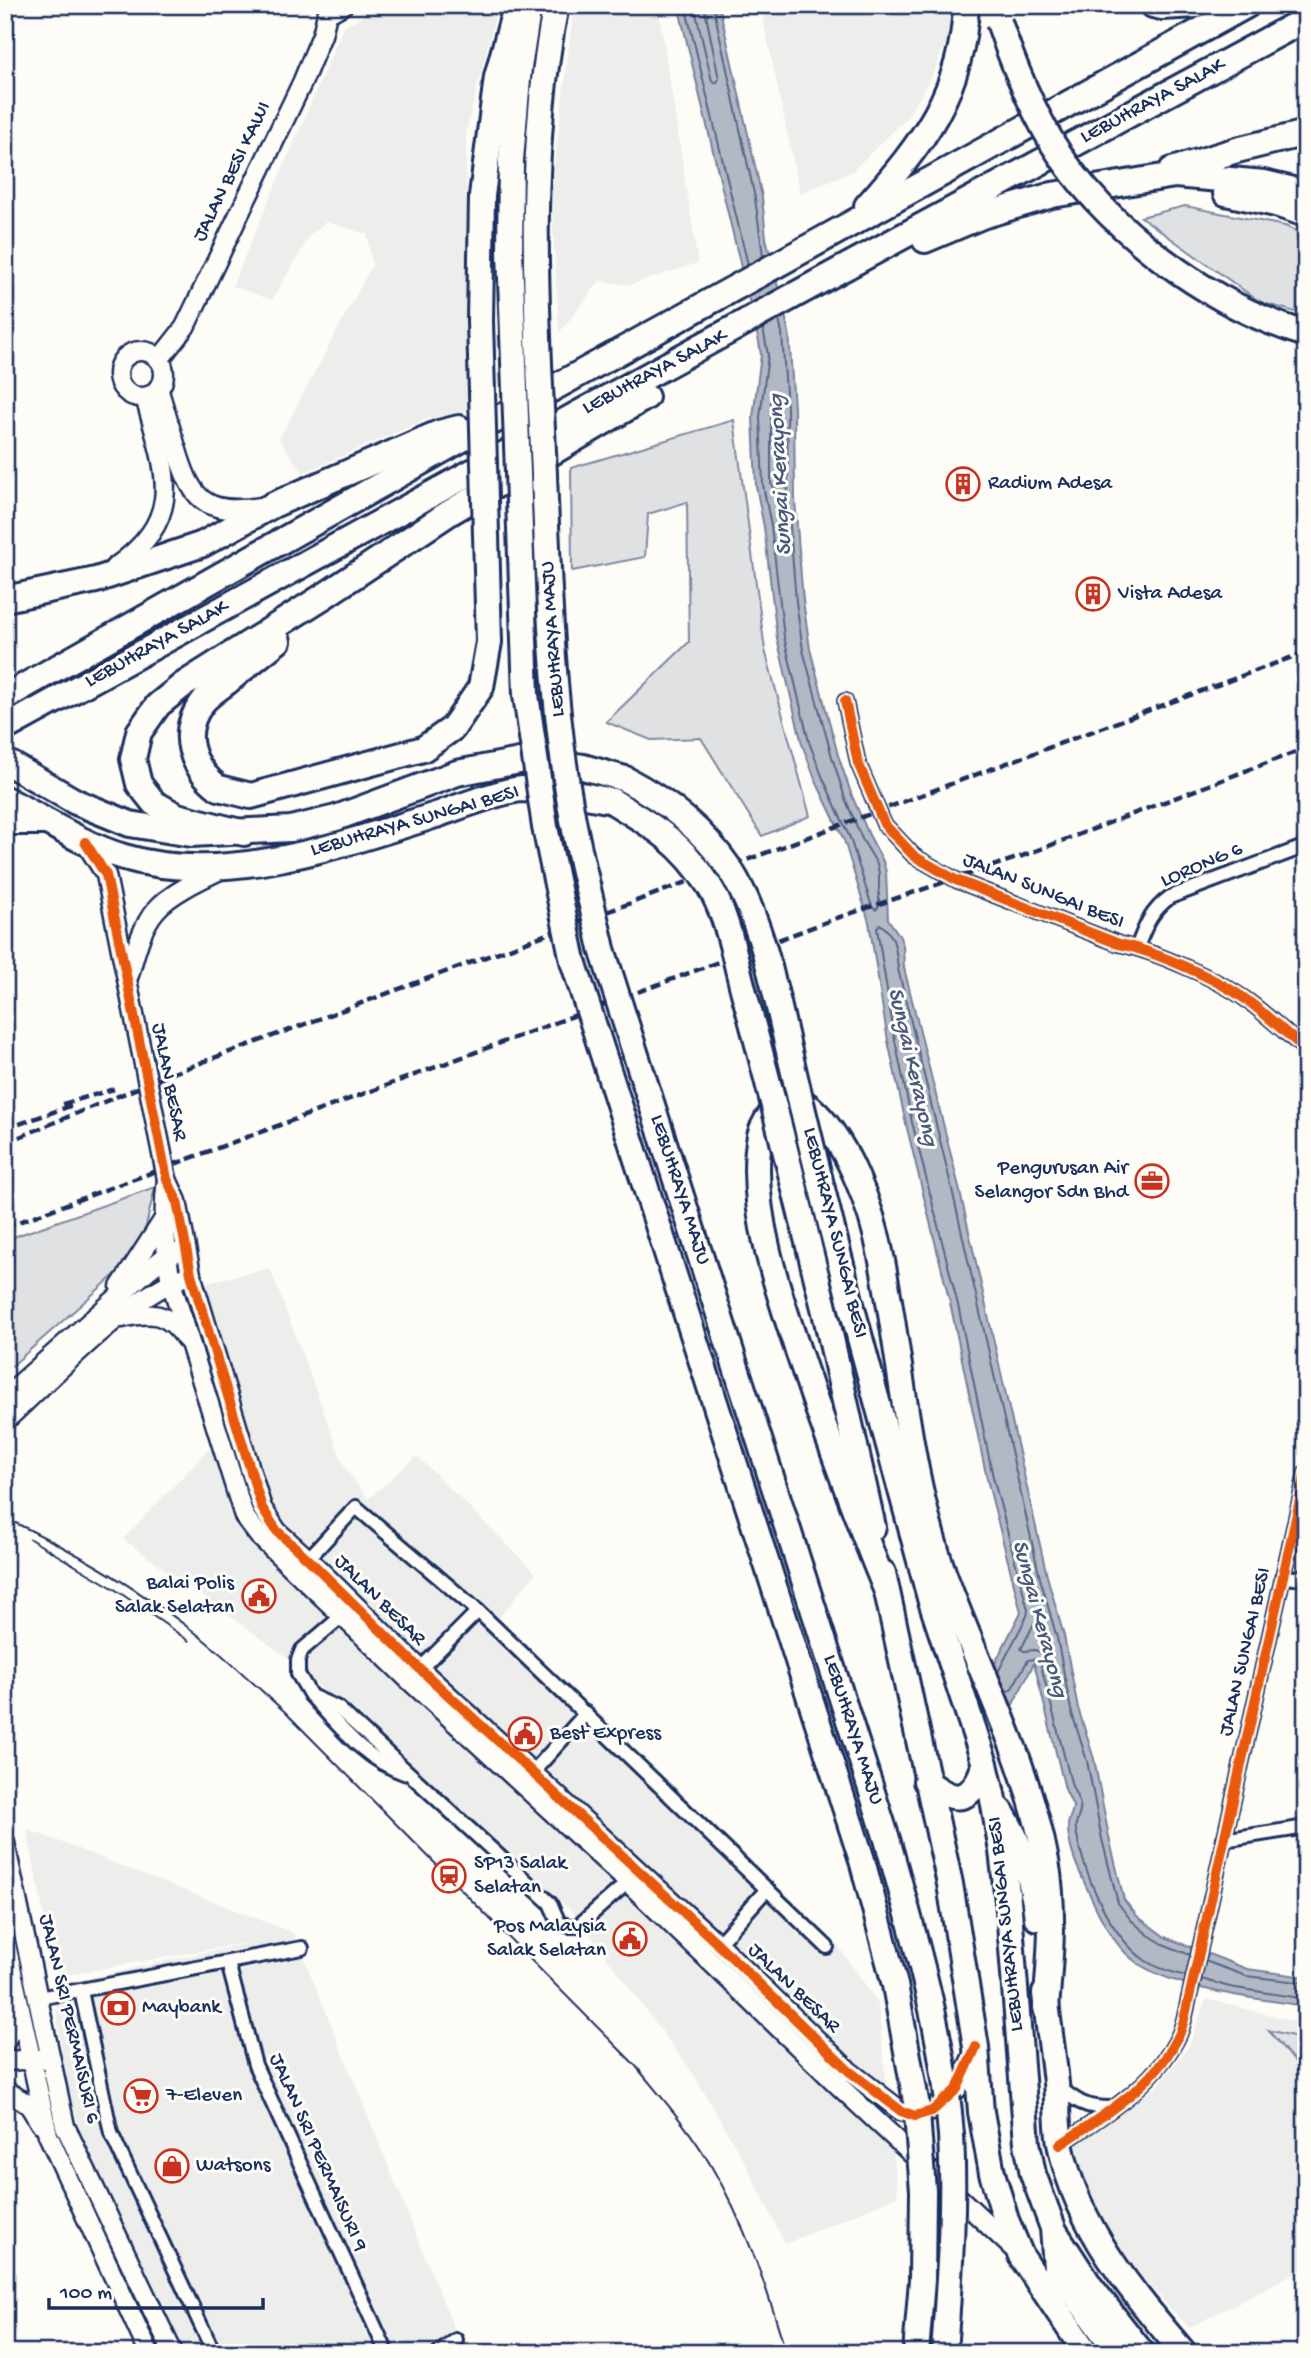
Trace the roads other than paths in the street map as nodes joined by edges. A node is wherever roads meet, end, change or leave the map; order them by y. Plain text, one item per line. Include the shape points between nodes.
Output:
1 (343, 5) edge
2 (517, 5) edge
3 (529, 5) edge
4 (556, 5) edge
5 (966, 5) edge
6 (1153, 5) edge
7 (1196, 5) edge
8 (1247, 5) edge
9 (323, 10) edge
10 (997, 13) edge
11 (1306, 19) edge
12 (1306, 133) edge
13 (1131, 183) junction
14 (1306, 193) edge
15 (972, 199) junction
16 (1306, 214) edge
17 (855, 220) junction
18 (889, 255) junction
19 (1306, 334) edge
20 (159, 360) junction
21 (152, 393) junction
22 (501, 417) junction
23 (560, 446) junction
24 (476, 470) junction
25 (273, 505) junction
26 (96, 580) junction
27 (327, 594) junction
28 (5, 599) edge
29 (5, 697) edge
30 (845, 701) dead end
31 (11, 725) edge
32 (5, 761) edge
33 (5, 799) edge
34 (5, 822) edge
35 (49, 822) junction
36 (244, 833) junction
37 (85, 842) junction
38 (1306, 846) edge
39 (227, 866) junction
40 (1137, 948) junction
41 (128, 978) junction
42 (1306, 1050) edge
43 (167, 1179) junction
44 (164, 1219) junction
45 (185, 1249) junction
46 (166, 1256) junction
47 (191, 1274) junction
48 (172, 1282) junction
49 (112, 1313) junction
50 (191, 1347) junction
51 (5, 1397) edge
52 (5, 1421) edge
53 (1306, 1473) edge
54 (308, 1559) junction
55 (1306, 1574) edge
56 (1282, 1577) junction
57 (886, 1589) junction
58 (478, 1611) junction
59 (342, 1616) junction
60 (420, 1669) junction
61 (586, 1713) junction
62 (985, 1764) junction
63 (533, 1772) junction
64 (926, 1781) junction
65 (992, 1794) junction
66 (1306, 1827) edge
67 (1223, 1840) junction
68 (5, 1843) edge
69 (628, 1882) junction
70 (766, 1889) junction
71 (5, 1940) edge
72 (718, 1944) junction
73 (827, 1947) dead end
74 (302, 1948) dead end
75 (228, 1963) junction
76 (81, 1991) junction
77 (39, 1997) junction
78 (19, 2003) junction
79 (1046, 2008) junction
80 (792, 2028) junction
81 (5, 2042) edge
82 (976, 2047) junction
83 (51, 2058) junction
84 (31, 2060) junction
85 (5, 2061) edge
86 (56, 2079) junction
87 (35, 2080) junction
88 (5, 2083) edge
89 (1056, 2085) junction
90 (5, 2090) edge
91 (1112, 2109) junction
92 (48, 2135) junction
93 (1060, 2145) junction
94 (1053, 2228) junction
95 (1021, 2256) junction
96 (456, 2340) dead end
97 (1178, 2346) edge
98 (149, 2353) edge
99 (173, 2353) edge
100 (214, 2353) edge
101 (387, 2353) edge
102 (439, 2353) edge
103 (916, 2353) edge
104 (944, 2353) edge
105 (1086, 2353) edge
106 (1118, 2353) edge
107 (1142, 2353) edge
108 (1199, 2353) edge

1 - 9 street, JALAN BESI KAWI
2 - 27 highway, bridge via 497,77 482,196 480,321 489,642 481,687 453,728 423,749 251,796 219,788 196,765 191,748 193,718 203,701 284,636
3 - 103 highway, LEBUHRAYA MAJU, bridge via 511,159 510,251 526,695 545,827 573,961 862,1860 895,1985 916,2101 923,2191
4 - 104 highway, LEBUHRAYA MAJU, bridge via 541,111 537,319 552,620 571,809 602,950 915,1938 937,2036 950,2134 953,2232
5 - 17 highway via 957,64 943,105 922,139
6 - 7 highway
8 - 17 highway, LEBUHRAYA SALAK
9 - 20 street, JALAN BESI KAWI via 322,35 302,83 185,327
10 - 19 highway, bridge via 1019,78 1054,146 1129,232 1163,261 1246,312
11 - 15 highway, LEBUHRAYA SALAK
12 - 13 highway
13 - 14 highway via 1175,175 1264,183
13 - 16 highway via 1223,193
13 - 18 highway via 1052,195 982,216
15 - 18 highway
15 - 24 highway, LEBUHRAYA SALAK
17 - 22 highway, LEBUHRAYA SALAK
18 - 23 highway
20 - 21 street via 164,374
20 - 21 street via 148,352 135,352 120,365 118,379 125,391 131,395
21 - 25 street via 186,479 200,498 217,508 236,511
21 - 26 street via 167,486 162,511 134,554
22 - 25 highway via 439,433
22 - 29 highway, LEBUHRAYA SALAK
23 - 24 highway
23 - 27 highway
24 - 31 highway, LEBUHRAYA SALAK
25 - 26 highway via 203,544
26 - 28 highway
27 - 36 highway via 183,685 158,705 139,732 133,759 139,784 154,803 177,817
30 - 40 street, JALAN SUNGAI BESI via 859,763 884,824 914,856 956,880
32 - 36 highway, LEBUHRAYA SUNGAI BESI via 76,802 130,824 191,834
33 - 35 highway, LEBUHRAYA SUNGAI BESI
34 - 35 highway
35 - 37 highway, LEBUHRAYA SUNGAI BESI
36 - 62 highway, LEBUHRAYA SUNGAI BESI, bridge via 291,829 336,818 457,773 524,760 583,767 625,779 659,797 700,832 729,868 750,910 772,981 853,1312 930,1598
37 - 39 highway, LEBUHRAYA SUNGAI BESI via 125,858 175,867
37 - 41 street, JALAN BESAR via 106,876
38 - 40 street, LORONG 6 via 1170,897 1147,919
39 - 41 street, JALAN BESAR via 156,910 137,944
39 - 57 highway, LEBUHRAYA SUNGAI BESI, bridge via 291,858 520,789 612,801 682,849 709,885 723,916 827,1316
40 - 42 street, JALAN SUNGAI BESI via 1246,999
41 - 43 street, JALAN BESAR
43 - 44 street, JALAN BESAR
43 - 45 street, JALAN BESAR via 177,1201
44 - 46 street, JALAN BESAR
44 - 49 street
45 - 46 street
45 - 47 street, JALAN BESAR
46 - 48 street, JALAN BESAR
46 - 49 street
47 - 48 street
47 - 54 street, JALAN BESAR via 262,1508 277,1531
48 - 49 street
48 - 50 street, JALAN BESAR
49 - 50 street via 157,1314 180,1330
49 - 51 street
49 - 52 street
50 - 59 street, JALAN BESAR via 244,1516
53 - 56 street, JALAN SUNGAI BESI
54 - 58 street via 356,1507
54 - 60 street, JALAN BESAR
55 - 56 street
56 - 67 street, JALAN SUNGAI BESI
57 - 64 highway, LEBUHRAYA SUNGAI BESI
57 - 79 highway via 844,1482 771,1265 758,1168 763,1127 779,1105 804,1103 829,1125 843,1147 873,1226 919,1489 943,1572 1028,1787 1046,1862 1053,1921
58 - 60 street
58 - 61 street
59 - 69 street, JALAN BESAR
59 - 69 street via 302,1650 298,1660 298,1674 311,1696 338,1708 550,1903 559,1923 578,1926
60 - 63 street, JALAN BESAR
61 - 63 street
61 - 70 street
62 - 64 highway via 980,1779 963,1796 942,1794
62 - 65 highway, LEBUHRAYA SUNGAI BESI
63 - 72 street, JALAN BESAR
64 - 82 highway, LEBUHRAYA SUNGAI BESI via 950,1884
65 - 79 highway via 1017,1838 1035,1898
65 - 94 highway, LEBUHRAYA SUNGAI BESI via 1009,1910 1027,2143
66 - 67 street
67 - 91 street, JALAN SUNGAI BESI via 1180,2034 1164,2063
68 - 77 street, JALAN SRI PERMAISURI 6
69 - 80 street, JALAN BESAR
70 - 72 street
70 - 73 street
71 - 78 street, JALAN SRI PERMAISURI 6
72 - 80 street, JALAN BESAR
74 - 75 street
75 - 76 street
75 - 101 street, JALAN SRI PERMAISURI 9 via 255,2065
76 - 77 street
76 - 100 street via 111,2133
77 - 83 street, JALAN SRI PERMAISURI 6
78 - 81 street
78 - 84 street, JALAN SRI PERMAISURI 6
79 - 89 highway
80 - 82 street, JALAN BESAR via 901,2111 915,2116 932,2111 957,2089
80 - 95 street, JALAN BESAR
82 - 95 highway, LEBUHRAYA SUNGAI BESI via 992,2173
83 - 84 street
83 - 86 street, JALAN SRI PERMAISURI 6
84 - 85 street
84 - 87 street, JALAN SRI PERMAISURI 6
86 - 87 street
86 - 99 street, JALAN SRI PERMAISURI 6 via 65,2126
87 - 88 street
87 - 92 street, JALAN SRI PERMAISURI 6
89 - 91 street via 1090,2108
89 - 93 highway
90 - 92 street via 29,2105
91 - 93 street, JALAN SUNGAI BESI
92 - 98 street, JALAN SRI PERMAISURI 6
93 - 97 highway via 1091,2230
94 - 106 highway, LEBUHRAYA SUNGAI BESI via 1056,2267
94 - 107 highway
95 - 105 highway, LEBUHRAYA SUNGAI BESI
96 - 102 street
97 - 108 street via 1191,2345

